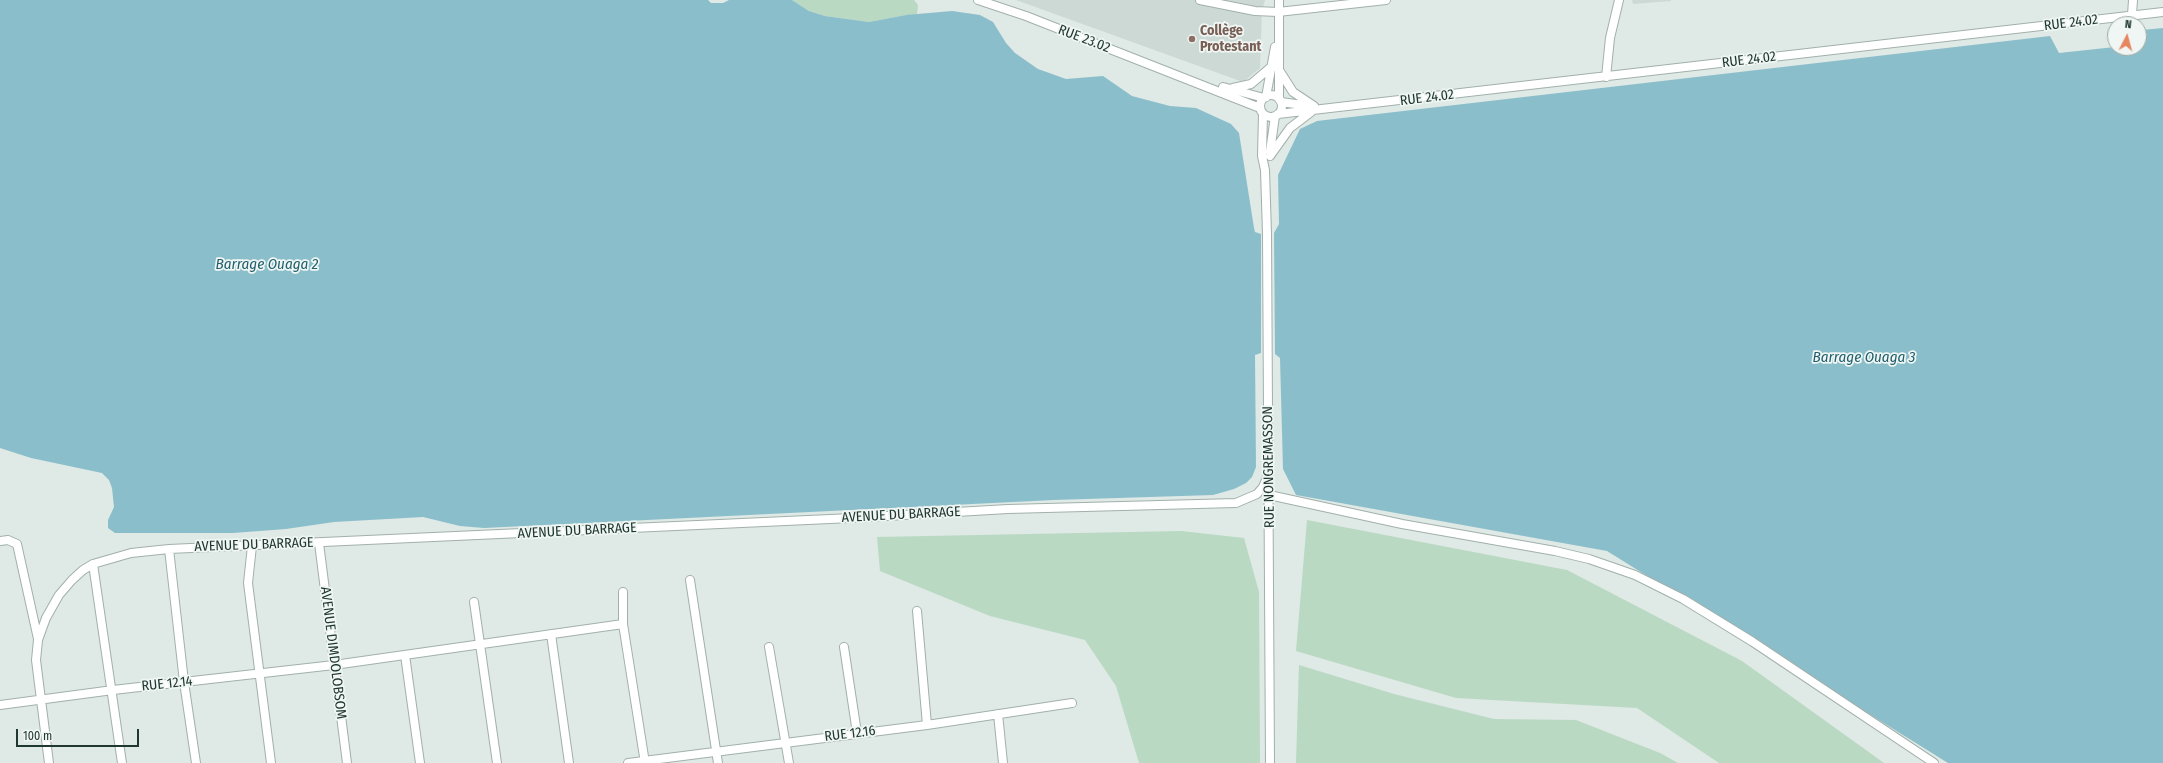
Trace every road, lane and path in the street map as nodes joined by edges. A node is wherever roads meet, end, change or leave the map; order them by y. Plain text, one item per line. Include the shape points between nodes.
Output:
1 (978, 0) edge
2 (1200, 0) edge
3 (1279, 0) edge
4 (1386, 0) edge
5 (1618, 0) edge
6 (2133, 0) edge
7 (1216, 2) edge
8 (1350, 2) edge
9 (1278, 12) junction
10 (2163, 12) edge
11 (2132, 15) junction
12 (1275, 67) junction
13 (1606, 77) junction
14 (1189, 79) junction
15 (1220, 87) junction
16 (1265, 97) junction
17 (1280, 100) junction
18 (1313, 109) junction
19 (1262, 111) junction
20 (1277, 115) junction
21 (1270, 156) junction
22 (1265, 170) junction
23 (1269, 473) junction
24 (1269, 495) junction
25 (0, 541) edge
26 (319, 543) junction
27 (252, 546) junction
28 (169, 549) junction
29 (93, 564) junction
30 (690, 580) dead end
31 (623, 592) dead end
32 (474, 602) dead end
33 (917, 611) dead end
34 (624, 624) junction
35 (551, 634) junction
36 (38, 640) junction
37 (480, 646) junction
38 (769, 647) dead end
39 (844, 647) dead end
40 (405, 655) junction
41 (334, 666) junction
42 (258, 674) junction
43 (184, 682) junction
44 (113, 690) junction
45 (40, 699) junction
46 (1072, 703) dead end
47 (0, 705) edge
48 (998, 714) junction
49 (927, 725) junction
50 (857, 733) junction
51 (785, 743) junction
52 (717, 753) junction
53 (645, 762) edge
54 (49, 763) edge
55 (122, 763) edge
56 (196, 763) edge
57 (271, 763) edge
58 (347, 763) edge
59 (420, 763) edge
60 (496, 763) edge
61 (569, 763) edge
62 (628, 763) edge
63 (718, 763) edge
64 (789, 763) edge
65 (1002, 763) edge
66 (1270, 763) edge
67 (1934, 763) edge

1 - 14 street, RUE 23.02
2 - 7 street
3 - 9 street
4 - 8 street
5 - 13 street via 1610,38
6 - 11 street
7 - 9 street via 1256,11
8 - 9 street
9 - 12 street
10 - 11 street, RUE 24.02
11 - 13 street, RUE 24.02
12 - 15 street via 1251,84 1234,88
12 - 16 street
12 - 17 street
12 - 18 street via 1293,92
13 - 18 street, RUE 24.02 via 1335,109
14 - 15 street, RUE 23.02
14 - 19 street, RUE 23.02
15 - 16 street, RUE 23.02
16 - 17 street via 1273,96
16 - 19 street
17 - 18 street, RUE 24.02
17 - 20 street via 1282,107
18 - 20 street, RUE 24.02
18 - 21 street via 1290,128
19 - 20 street via 1269,117
19 - 22 street, RUE NONGREMASSON via 1262,156
20 - 21 street, RUE NONGREMASSON
21 - 22 street, RUE NONGREMASSON
22 - 23 street, RUE NONGREMASSON
23 - 24 street, RUE NONGREMASSON
23 - 26 street, AVENUE DU BARRAGE via 1263,488 1257,494 1236,503 1008,509
24 - 66 street, RUE NONGREMASSON
24 - 67 street via 1402,524 1555,551 1590,559 1635,575 1683,599 1753,642
25 - 36 street via 8,540 17,544
26 - 27 street, AVENUE DU BARRAGE
26 - 41 street, AVENUE DIMDOLOBSOM
27 - 28 street, AVENUE DU BARRAGE
27 - 42 street via 248,583
28 - 29 street, AVENUE DU BARRAGE via 131,553
28 - 43 street
29 - 36 street, AVENUE DU BARRAGE via 72,580 59,595 46,618
29 - 44 street
30 - 52 street
31 - 34 street
32 - 37 street
33 - 49 street
34 - 35 street, RUE 12.14
34 - 53 street
35 - 37 street, RUE 12.14
35 - 61 street
36 - 45 street, AVENUE DU BARRAGE via 36,660
37 - 40 street, RUE 12.14
37 - 60 street
38 - 51 street
39 - 50 street
40 - 41 street, RUE 12.14
40 - 59 street
41 - 42 street, RUE 12.14
41 - 58 street, AVENUE DIMDOLOBSOM
42 - 43 street, RUE 12.14
42 - 57 street
43 - 44 street, RUE 12.14
43 - 56 street
44 - 45 street, RUE 12.14
44 - 55 street
45 - 47 street, RUE 12.14
45 - 54 street, AVENUE DU BARRAGE
46 - 48 street, RUE 12.16
48 - 49 street, RUE 12.16
48 - 65 street
49 - 50 street, RUE 12.16
50 - 51 street, RUE 12.16
51 - 52 street, RUE 12.16
51 - 64 street
52 - 53 street, RUE 12.16
52 - 63 street
53 - 62 street, RUE 12.16

